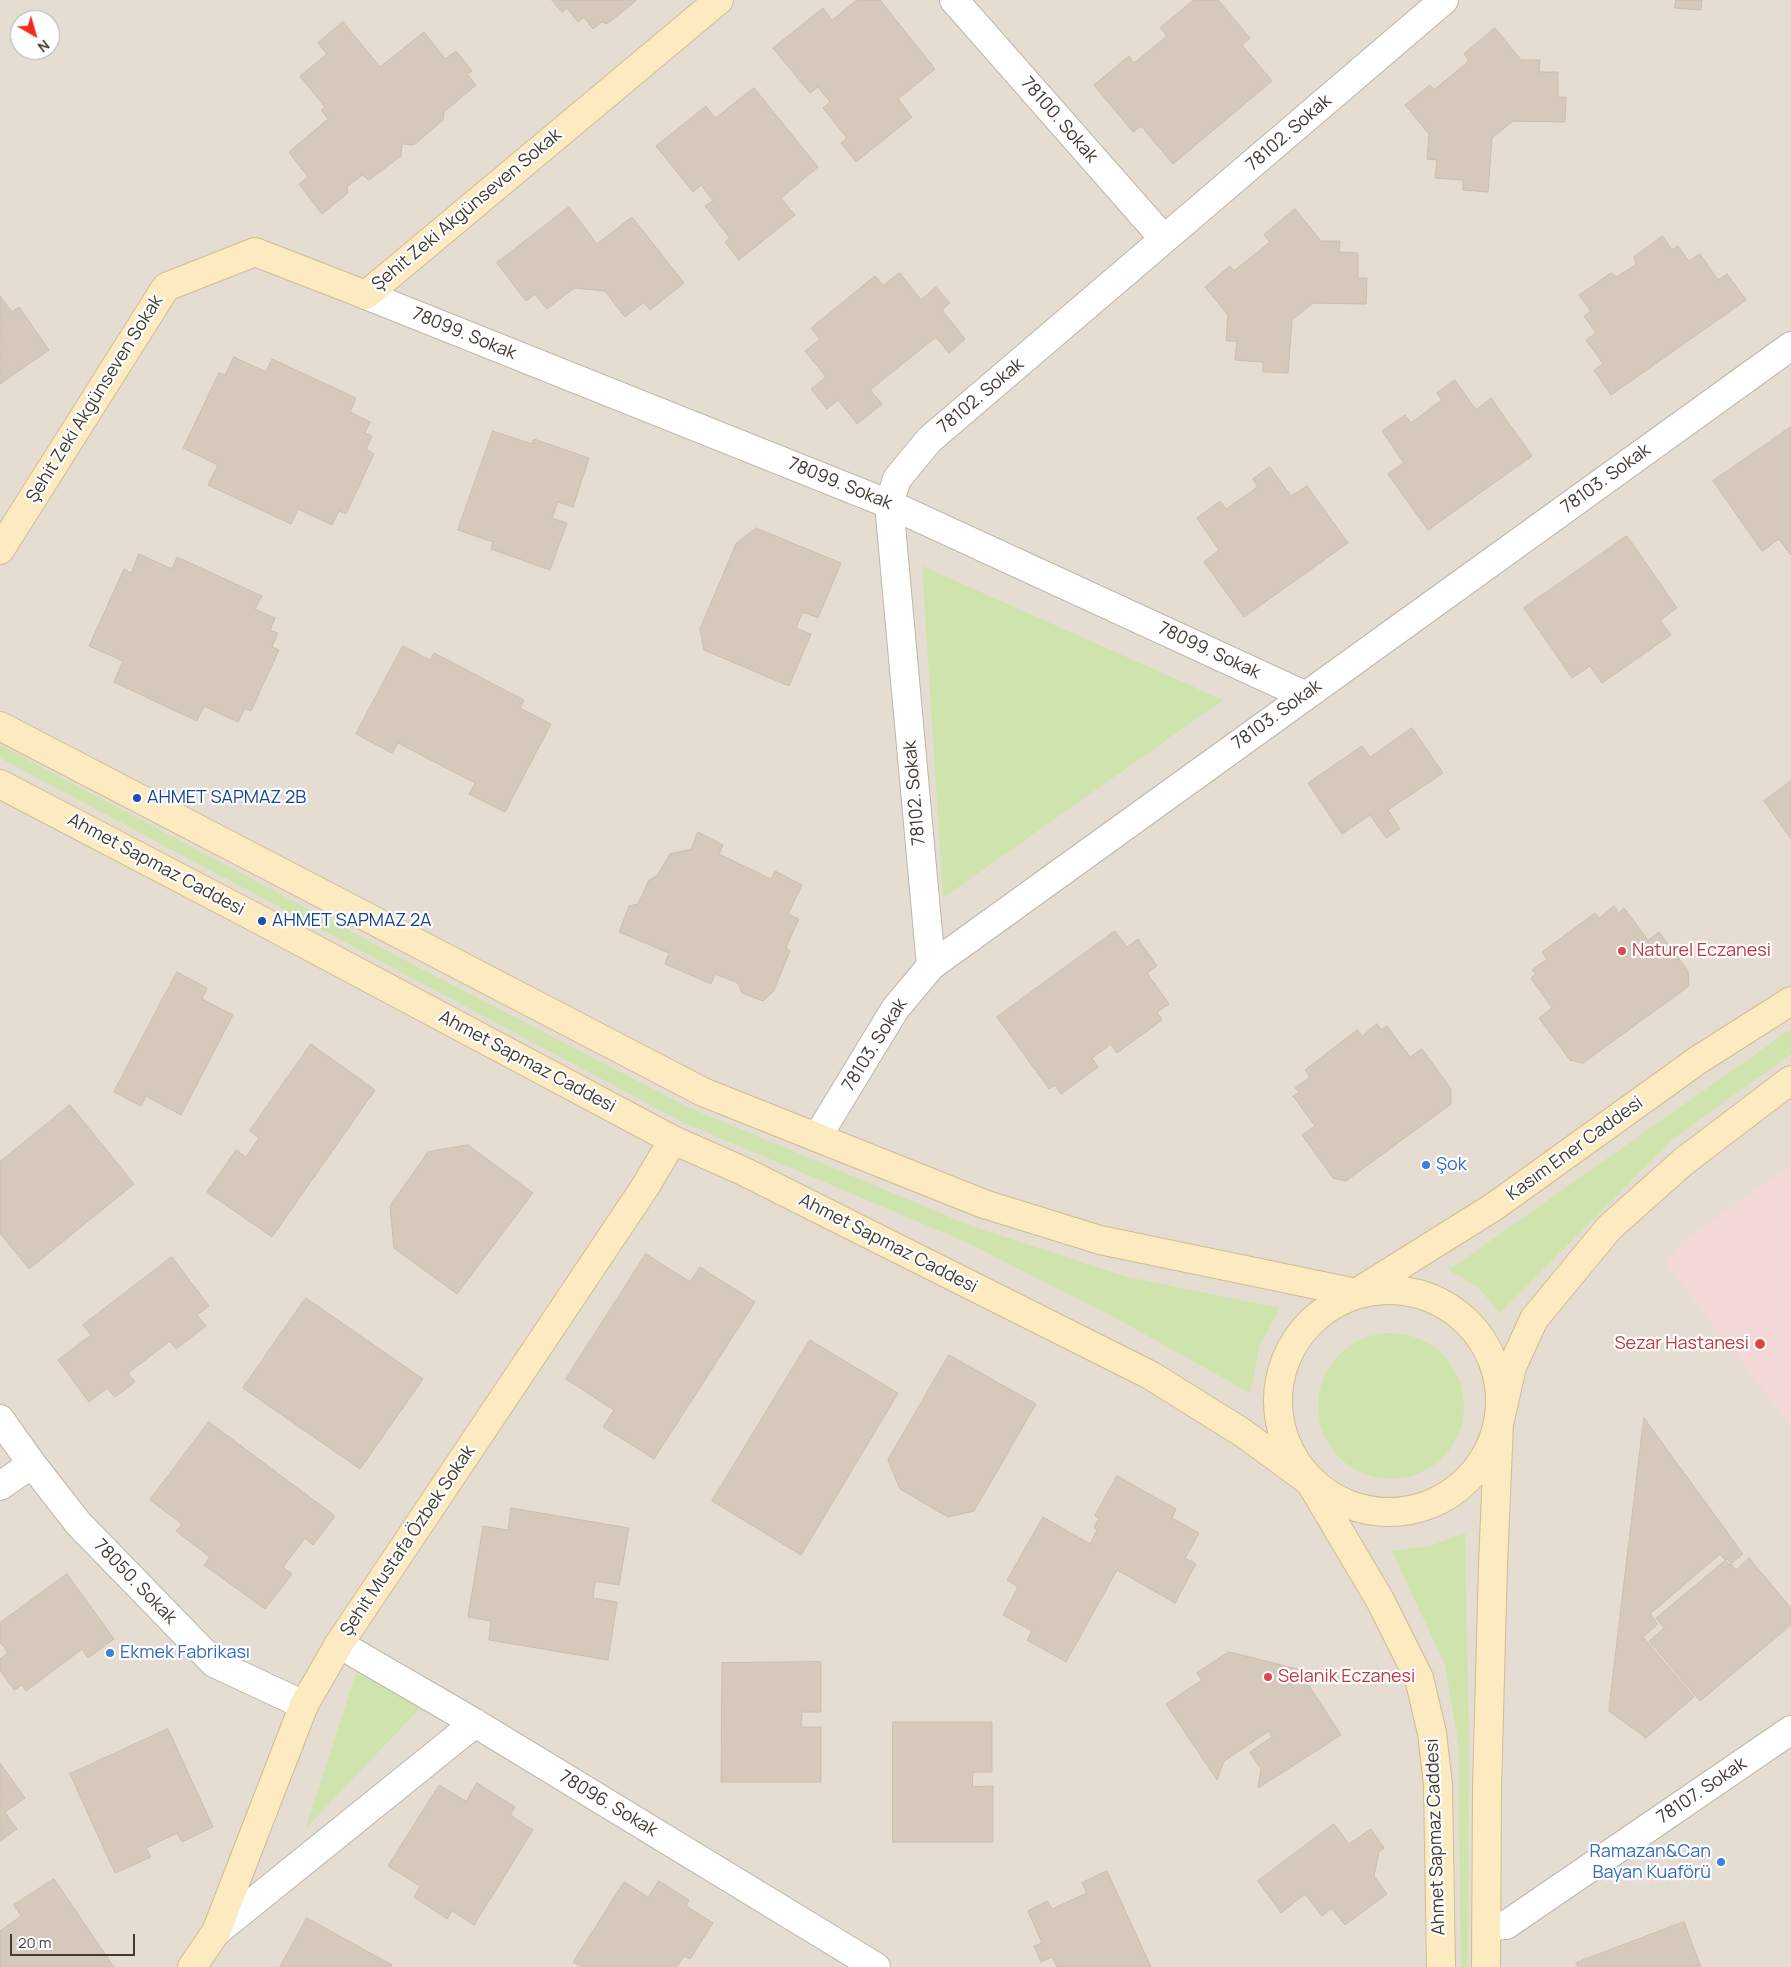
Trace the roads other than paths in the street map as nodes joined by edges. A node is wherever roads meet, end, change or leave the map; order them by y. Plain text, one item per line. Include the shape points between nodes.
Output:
1 (719, 0) edge
2 (954, 0) edge
3 (1444, 0) edge
4 (1164, 239) junction
5 (366, 295) junction
6 (1791, 346) edge
7 (889, 504) junction
8 (0, 550) edge
9 (1304, 695) junction
10 (0, 726) edge
11 (0, 784) edge
12 (931, 966) junction
13 (1791, 1001) edge
14 (1791, 1080) edge
15 (818, 1136) junction
16 (673, 1140) junction
17 (1356, 1293) junction
18 (0, 1419) edge
19 (1499, 1424) junction
20 (32, 1464) junction
21 (1310, 1482) junction
22 (0, 1486) edge
23 (339, 1644) junction
24 (304, 1704) junction
25 (474, 1723) junction
26 (1791, 1730) edge
27 (1487, 1926) junction
28 (216, 1932) junction
29 (192, 1967) edge
30 (876, 1967) edge
31 (1441, 1967) edge
32 (1486, 1967) edge

1 - 5 main road, Şehit Zeki Akgünseven Sokak
2 - 4 street, 78100. Sokak
3 - 4 street, 78102. Sokak
4 - 7 street, 78102. Sokak via 929,440 897,479
5 - 7 street, 78099. Sokak
5 - 8 main road, Şehit Zeki Akgünseven Sokak via 255,252 166,286
6 - 9 street, 78103. Sokak
7 - 9 street, 78099. Sokak
7 - 12 street, 78102. Sokak
9 - 12 street, 78103. Sokak
10 - 15 main road via 703,1092
11 - 16 main road, Ahmet Sapmaz Caddesi
12 - 15 street, 78103. Sokak via 895,1009
13 - 17 main road, Kasım Ener Caddesi via 1698,1060 1495,1206
14 - 19 main road via 1683,1162 1609,1228 1534,1319 1512,1367
15 - 17 main road via 984,1204 1100,1240
16 - 21 main road, Ahmet Sapmaz Caddesi via 743,1171 1150,1374 1242,1433
16 - 23 main road, Şehit Mustafa Özbek Sokak via 645,1187
17 - 19 main road via 1395,1288 1432,1297 1465,1318 1488,1348 1500,1385
17 - 21 main road, Kasım Ener Caddesi via 1321,1311 1295,1339 1279,1374 1276,1413 1284,1441
18 - 20 street, 78050. Sokak
19 - 21 main road via 1487,1456 1466,1483 1437,1502 1405,1512 1370,1512 1338,1501
19 - 27 main road via 1487,1790
20 - 22 street
20 - 24 street, 78050. Sokak via 78,1523 214,1663
21 - 31 main road, Ahmet Sapmaz Caddesi via 1380,1600 1419,1678 1432,1733 1438,1785
23 - 24 main road, Şehit Mustafa Özbek Sokak
23 - 25 street, 78096. Sokak
24 - 28 main road, Şehit Mustafa Özbek Sokak
25 - 28 street
25 - 30 street, 78096. Sokak
26 - 27 street, 78107. Sokak via 1506,1925
27 - 32 main road
28 - 29 main road, Şehit Mustafa Özbek Sokak

